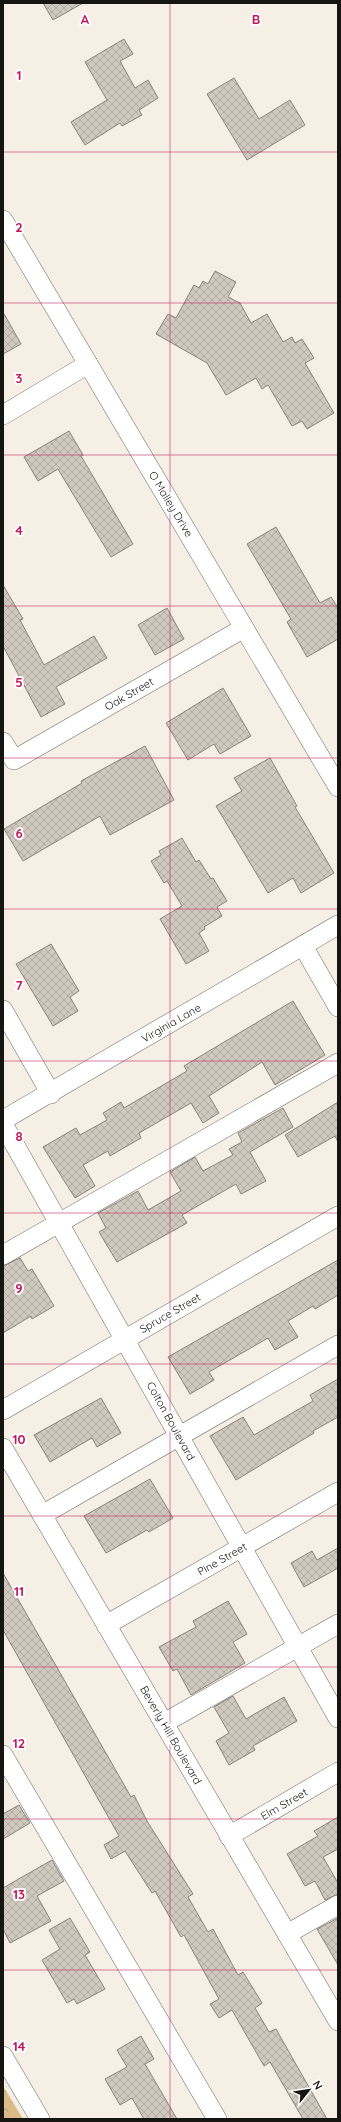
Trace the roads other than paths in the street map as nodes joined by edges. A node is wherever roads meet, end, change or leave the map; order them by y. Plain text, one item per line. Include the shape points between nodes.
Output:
1 (3, 220) edge
2 (88, 364) junction
3 (3, 415) edge
4 (244, 628) junction
5 (3, 742) edge
6 (338, 787) edge
7 (338, 925) edge
8 (303, 946) junction
9 (338, 1007) edge
10 (3, 1010) edge
11 (338, 1063) edge
12 (50, 1094) junction
13 (3, 1120) edge
14 (3, 1124) edge
15 (338, 1216) edge
16 (59, 1222) junction
17 (3, 1255) edge
18 (125, 1339) junction
19 (338, 1344) edge
20 (3, 1410) edge
21 (179, 1436) junction
22 (3, 1448) edge
23 (338, 1492) edge
24 (42, 1515) junction
25 (242, 1547) junction
26 (338, 1624) edge
27 (106, 1625) junction
28 (298, 1647) junction
29 (338, 1718) edge
30 (164, 1723) junction
31 (3, 1755) edge
32 (338, 1772) edge
33 (229, 1836) junction
34 (338, 1905) edge
35 (287, 1934) junction
36 (338, 2021) edge
37 (3, 2056) edge
38 (40, 2119) edge
39 (218, 2119) edge

1 - 2 street, O Malley Drive
2 - 3 street
2 - 4 street, O Malley Drive
4 - 5 street, Oak Street via 14,760
4 - 6 street, O Malley Drive
7 - 8 street, Virginia Lane
8 - 9 street
8 - 12 street, Virginia Lane
10 - 12 street
11 - 16 street
12 - 13 street, Virginia Lane
14 - 16 street, Colton Boulevard
15 - 18 street, Spruce Street
16 - 17 street
16 - 18 street, Colton Boulevard
18 - 20 street, Spruce Street
18 - 21 street, Colton Boulevard
19 - 21 street
21 - 24 street
21 - 25 street, Colton Boulevard
22 - 24 street, Beverly Hill Boulevard
23 - 25 street, Pine Street
24 - 27 street, Beverly Hill Boulevard
25 - 27 street, Pine Street
25 - 28 street, Colton Boulevard
26 - 28 street
27 - 30 street, Beverly Hill Boulevard
28 - 29 street, Colton Boulevard
28 - 30 street
30 - 33 street, Beverly Hill Boulevard
31 - 39 street
32 - 33 street, Elm Street
33 - 35 street, Beverly Hill Boulevard
34 - 35 street
35 - 36 street, Beverly Hill Boulevard
37 - 38 street

